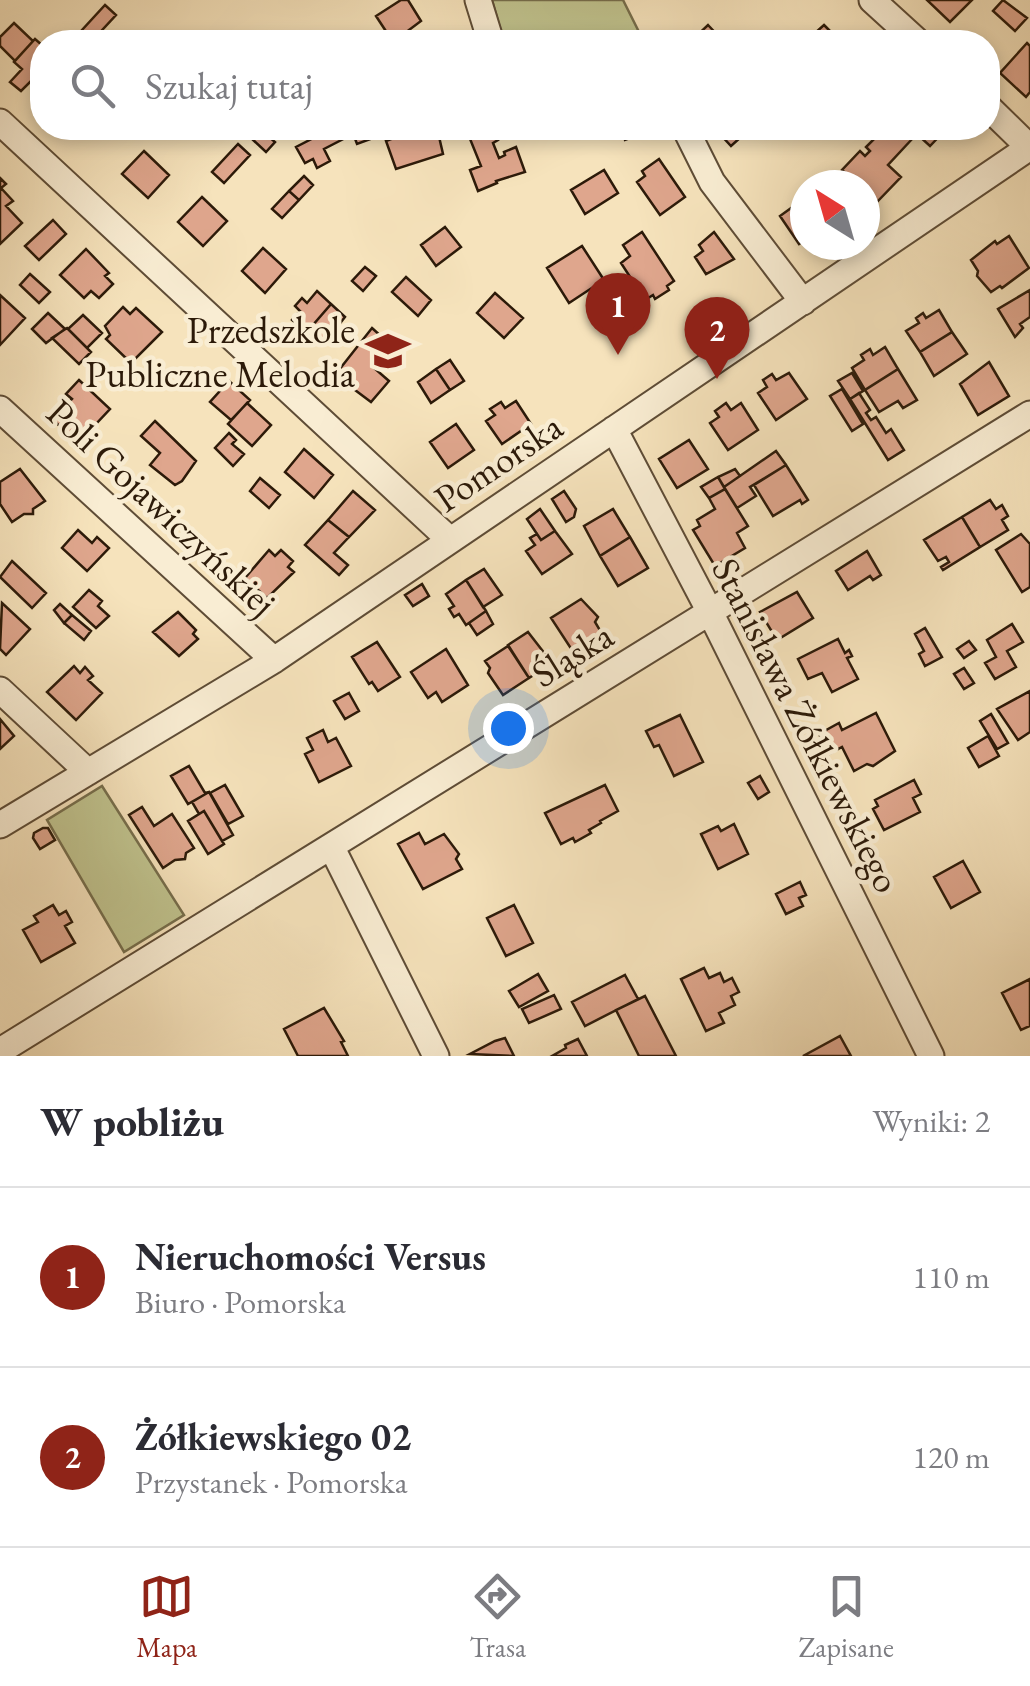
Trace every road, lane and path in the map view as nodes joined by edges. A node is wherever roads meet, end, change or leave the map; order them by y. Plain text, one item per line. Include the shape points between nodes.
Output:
1 (478, 0) edge
2 (872, 0) edge
3 (487, 30) edge
4 (905, 30) edge
5 (1000, 118) edge
6 (0, 122) edge
7 (690, 140) edge
8 (1030, 147) edge
9 (803, 302) junction
10 (0, 409) edge
11 (1028, 420) edge
12 (614, 428) junction
13 (450, 540) junction
14 (710, 612) junction
15 (274, 660) junction
16 (0, 690) edge
17 (88, 772) junction
18 (0, 825) edge
19 (332, 848) junction
20 (0, 1051) edge
21 (436, 1056) edge
22 (931, 1056) edge

1 - 3 street
2 - 4 street
5 - 8 street
6 - 13 street
7 - 9 street via 712,182
8 - 9 street, Pomorska
9 - 12 street, Pomorska
10 - 15 street, Poli Gojawiczyńskiej
11 - 14 street, Śląska
12 - 13 street, Pomorska
12 - 14 street, Stanisława Żółkiewskiego
13 - 15 street, Pomorska
14 - 19 street, Śląska
14 - 22 street, Stanisława Żółkiewskiego
15 - 17 street, Pomorska
16 - 17 street
17 - 18 street, Pomorska
19 - 20 street, Śląska
19 - 21 street

